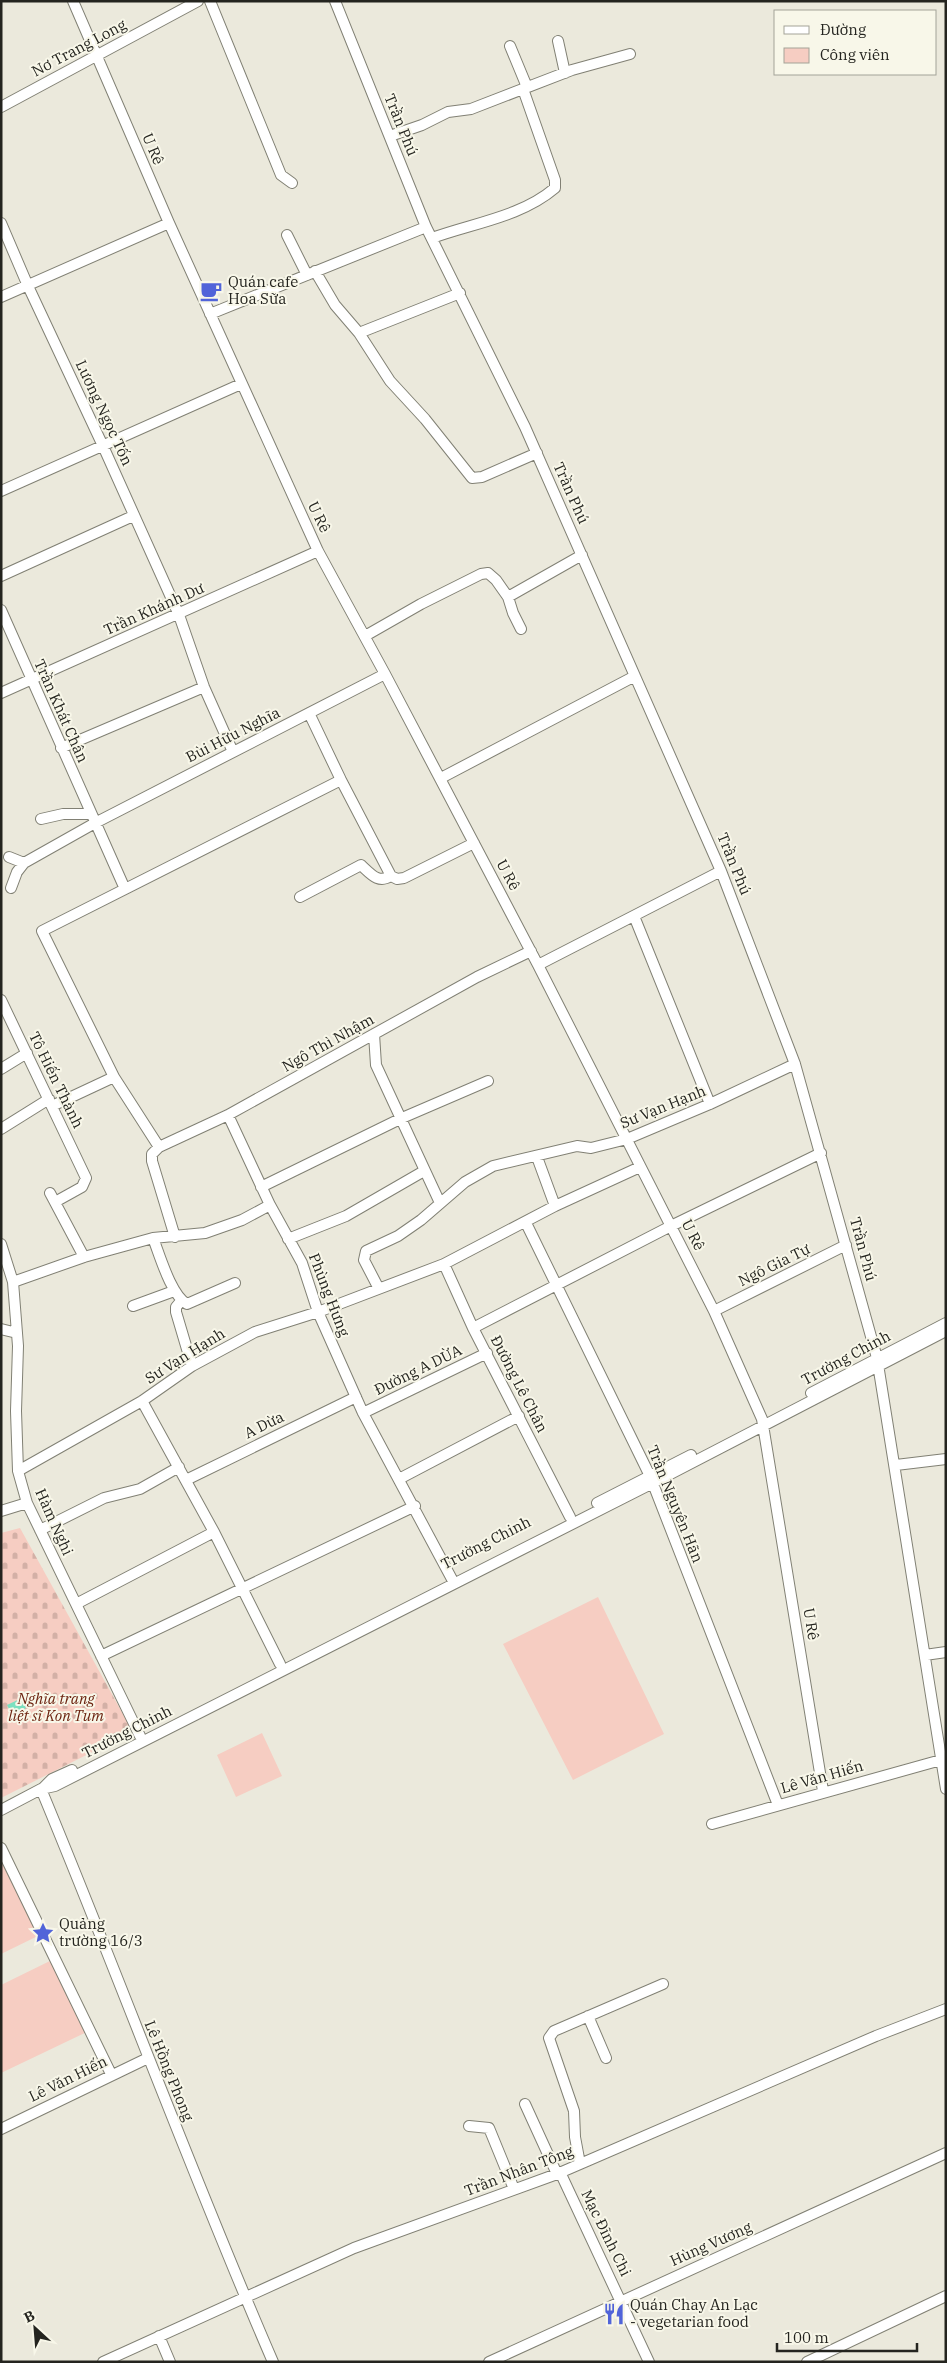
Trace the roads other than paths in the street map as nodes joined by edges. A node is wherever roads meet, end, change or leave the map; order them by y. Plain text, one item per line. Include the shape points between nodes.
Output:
1 (73, 1) edge
2 (198, 1) edge
3 (210, 1) edge
4 (335, 1) edge
5 (558, 41) dead end
6 (510, 46) dead end
7 (630, 54) dead end
8 (96, 55) junction
9 (564, 73) junction
10 (525, 88) junction
11 (1, 107) edge
12 (390, 136) junction
13 (292, 183) dead end
14 (1, 223) edge
15 (168, 223) junction
16 (426, 226) junction
17 (288, 235) dead end
18 (432, 238) junction
19 (311, 273) junction
20 (28, 286) junction
21 (460, 293) junction
22 (1, 297) edge
23 (210, 314) junction
24 (359, 334) junction
25 (242, 384) junction
26 (103, 446) junction
27 (537, 453) junction
28 (1, 491) edge
29 (133, 516) junction
30 (318, 551) junction
31 (582, 555) junction
32 (1, 576) edge
33 (508, 596) junction
34 (1, 610) edge
35 (179, 615) junction
36 (521, 630) dead end
37 (365, 636) junction
38 (385, 674) junction
39 (635, 676) junction
40 (31, 680) junction
41 (204, 687) junction
42 (1, 693) edge
43 (309, 713) junction
44 (61, 748) junction
45 (233, 752) junction
46 (441, 778) junction
47 (341, 780) junction
48 (92, 818) junction
49 (41, 819) dead end
50 (474, 843) junction
51 (9, 857) dead end
52 (24, 863) junction
53 (722, 871) junction
54 (391, 876) junction
55 (10, 888) dead end
56 (125, 889) junction
57 (300, 897) dead end
58 (634, 916) junction
59 (530, 951) junction
60 (538, 965) junction
61 (1, 1000) edge
62 (374, 1034) junction
63 (27, 1053) junction
64 (795, 1064) junction
65 (1, 1069) edge
66 (114, 1077) junction
67 (488, 1081) dead end
68 (51, 1103) junction
69 (710, 1104) junction
70 (228, 1115) junction
71 (402, 1118) junction
72 (1, 1129) edge
73 (627, 1139) junction
74 (159, 1147) junction
75 (821, 1153) junction
76 (537, 1157) junction
77 (640, 1167) junction
78 (424, 1171) junction
79 (261, 1187) junction
80 (440, 1204) junction
81 (270, 1205) junction
82 (556, 1206) junction
83 (526, 1223) junction
84 (671, 1226) junction
85 (174, 1237) junction
86 (152, 1238) junction
87 (288, 1239) junction
88 (1, 1244) edge
89 (846, 1246) junction
90 (84, 1257) junction
91 (444, 1264) junction
92 (13, 1282) junction
93 (235, 1283) dead end
94 (556, 1286) junction
95 (378, 1287) junction
96 (174, 1291) junction
97 (181, 1301) junction
98 (133, 1306) dead end
99 (714, 1311) junction
100 (318, 1312) junction
101 (946, 1323) edge
102 (473, 1328) junction
103 (1, 1329) edge
104 (946, 1331) edge
105 (17, 1333) junction
106 (487, 1353) junction
107 (878, 1362) junction
108 (192, 1366) junction
109 (356, 1397) junction
110 (142, 1401) junction
111 (363, 1413) junction
112 (519, 1416) junction
113 (762, 1422) junction
114 (946, 1459) edge
115 (896, 1465) junction
116 (179, 1467) junction
117 (18, 1471) junction
118 (399, 1479) junction
119 (651, 1479) junction
120 (186, 1480) junction
121 (27, 1503) junction
122 (415, 1506) junction
123 (1, 1511) edge
124 (570, 1517) junction
125 (40, 1530) junction
126 (214, 1532) junction
127 (453, 1580) junction
128 (243, 1588) junction
129 (76, 1604) junction
130 (946, 1652) edge
131 (925, 1655) junction
132 (101, 1656) junction
133 (280, 1664) junction
134 (140, 1736) junction
135 (941, 1760) junction
136 (41, 1789) junction
137 (946, 1789) edge
138 (823, 1791) junction
139 (778, 1805) junction
140 (1, 1810) edge
141 (712, 1824) dead end
142 (1, 1848) edge
143 (663, 1984) dead end
144 (946, 2009) edge
145 (588, 2016) junction
146 (148, 2058) junction
147 (606, 2058) dead end
148 (112, 2074) junction
149 (525, 2104) dead end
150 (469, 2126) dead end
151 (1, 2128) edge
152 (946, 2153) edge
153 (580, 2164) junction
154 (558, 2173) junction
155 (514, 2189) junction
156 (245, 2296) junction
157 (946, 2296) edge
158 (622, 2300) junction
159 (159, 2336) junction
160 (103, 2362) edge
161 (170, 2362) edge
162 (273, 2362) edge
163 (489, 2362) edge
164 (649, 2362) edge
165 (807, 2362) edge

1 - 8 street, U Rê
2 - 8 street, Nơ Trang Long
3 - 13 street via 281,175
4 - 12 street, Trần Phú
5 - 9 street
6 - 10 street
7 - 9 street
8 - 11 street, Nơ Trang Long
8 - 15 street, U Rê
9 - 10 street
10 - 12 street via 471,109 448,112
10 - 18 street via 555,188 500,218
12 - 16 street, Trần Phú
14 - 20 street, Lương Ngọc Tốn
15 - 20 street
15 - 23 street, U Rê
16 - 18 street, Trần Phú
16 - 19 street
17 - 19 street
18 - 21 street, Trần Phú
19 - 23 street
19 - 24 street
20 - 22 street
20 - 26 street, Lương Ngọc Tốn
21 - 24 street
21 - 27 street, Trần Phú
23 - 25 street, U Rê
24 - 27 street via 390,380 426,418 472,478 482,477
25 - 26 street
25 - 30 street, U Rê
26 - 28 street
26 - 29 street, Lương Ngọc Tốn
27 - 31 street, Trần Phú
29 - 32 street
29 - 35 street, Lương Ngọc Tốn
30 - 35 street, Trần Khánh Dư
30 - 37 street, U Rê
31 - 33 street
31 - 39 street, Trần Phú
33 - 36 street
33 - 37 street via 488,573 481,574
34 - 40 street, Trần Khát Chân
35 - 40 street, Trần Khánh Dư
35 - 41 street, Lương Ngọc Tốn
37 - 38 street, U Rê
38 - 43 street, Bùi Hữu Nghĩa
38 - 46 street, U Rê
39 - 46 street
39 - 53 street, Trần Phú
40 - 42 street, Trần Khánh Dư
40 - 44 street, Trần Khát Chân
41 - 44 street
41 - 45 street, Lương Ngọc Tốn
43 - 45 street, Bùi Hữu Nghĩa
43 - 47 street
44 - 48 street, Trần Khát Chân
45 - 48 street, Bùi Hữu Nghĩa
46 - 50 street, U Rê
47 - 54 street
47 - 56 street
48 - 49 street via 63,814
48 - 52 street, Bùi Hữu Nghĩa
48 - 56 street, Trần Khát Chân
50 - 54 street via 404,878
50 - 59 street, U Rê
51 - 52 street
52 - 55 street
53 - 58 street
53 - 64 street, Trần Phú
54 - 57 street via 385,880 376,879 361,865
56 - 66 street via 42,931
58 - 60 street
58 - 69 street
59 - 60 street, U Rê
59 - 62 street, Ngô Thì Nhậm
60 - 73 street, U Rê
61 - 63 street, Tô Hiến Thành
62 - 70 street, Ngô Thì Nhậm
62 - 71 street via 376,1065
63 - 65 street
63 - 68 street, Tô Hiến Thành
64 - 69 street, Sư Vạn Hạnh
64 - 75 street, Trần Phú
66 - 68 street
66 - 74 street
67 - 71 street
68 - 72 street
68 - 90 street, Tô Hiến Thành via 86,1182 82,1187 52,1198
69 - 73 street, Sư Vạn Hạnh
70 - 74 street, Ngô Thì Nhậm
70 - 79 street
71 - 78 street
71 - 79 street
73 - 76 street, Sư Vạn Hạnh via 592,1148 577,1146
73 - 77 street, U Rê
74 - 85 street via 152,1154 152,1161
75 - 84 street
75 - 89 street, Trần Phú
76 - 80 street, Sư Vạn Hạnh via 493,1166 465,1182
76 - 82 street
77 - 82 street, Sư Vạn Hạnh
77 - 84 street, U Rê
78 - 80 street
78 - 87 street via 346,1216
79 - 81 street
80 - 95 street, Sư Vạn Hạnh via 398,1236 366,1251 364,1260
81 - 85 street via 242,1220 205,1233
81 - 87 street, Phùng Hưng
82 - 83 street, Sư Vạn Hạnh
83 - 91 street, Sư Vạn Hạnh
83 - 94 street, Trần Nguyên Hãn
84 - 94 street
84 - 99 street, U Rê
85 - 86 street
86 - 90 street
86 - 96 street
87 - 100 street, Phùng Hưng via 302,1263
88 - 92 street, Hàm Nghi
89 - 99 street, Ngô Gia Tự
89 - 107 street, Trần Phú
90 - 92 street
91 - 95 street, Sư Vạn Hạnh
91 - 102 street, Đường Lê Chân
92 - 105 street, Hàm Nghi
93 - 97 street via 187,1304
94 - 102 street
94 - 119 street, Trần Nguyên Hãn
95 - 100 street, Sư Vạn Hạnh
96 - 97 street
96 - 98 street
97 - 108 street via 176,1312
99 - 113 street, U Rê
100 - 108 street, Sư Vạn Hạnh via 255,1332
100 - 109 street, Phùng Hưng
101 - 107 street, Trường Chinh
102 - 106 street, Đường Lê Chân
103 - 105 street
104 - 107 street, Trường Chinh
105 - 117 street, Hàm Nghi
106 - 111 street, Đường A DỪA
106 - 112 street, Đường Lê Chân
107 - 113 street, Trường Chinh
107 - 115 street, Trần Phú
108 - 110 street, Sư Vạn Hạnh
109 - 111 street, Phùng Hưng
109 - 120 street, A Dừa
110 - 116 street
110 - 117 street, Sư Vạn Hạnh
111 - 118 street, Phùng Hưng
112 - 118 street
112 - 124 street, Đường Lê Chân
113 - 119 street, Trường Chinh
113 - 138 street, U Rê
114 - 115 street
115 - 131 street, Trần Phú
116 - 120 street
116 - 125 street via 140,1489 104,1498
117 - 121 street, Hàm Nghi
118 - 122 street, Phùng Hưng
119 - 124 street, Trường Chinh
119 - 127 street, Trường Chinh
119 - 139 street, Trần Nguyên Hãn
120 - 126 street
121 - 123 street
121 - 125 street, Hàm Nghi
122 - 127 street, Phùng Hưng
122 - 128 street
124 - 127 street, Trường Chinh
125 - 129 street, Hàm Nghi
126 - 128 street
126 - 129 street
127 - 133 street, Trường Chinh
127 - 136 street, Trường Chinh via 55,1786
128 - 132 street
128 - 133 street
129 - 132 street, Hàm Nghi
130 - 131 street
131 - 135 street, Trần Phú
132 - 134 street, Hàm Nghi
133 - 134 street, Trường Chinh
134 - 136 street, Trường Chinh via 52,1779
135 - 137 street, Trần Phú
135 - 138 street, Lê Văn Hiến
136 - 140 street, Trường Chinh
136 - 146 street, Lê Hồng Phong
138 - 139 street, Lê Văn Hiến
139 - 141 street, Lê Văn Hiến
142 - 148 street
143 - 145 street
144 - 153 street, Trần Nhân Tông
145 - 147 street
145 - 153 street via 554,2031 549,2038 574,2111
146 - 148 street, Lê Văn Hiến
146 - 156 street, Lê Hồng Phong
148 - 151 street, Lê Văn Hiến
149 - 154 street, Mạc Đĩnh Chi
150 - 155 street via 489,2128
152 - 158 street, Hùng Vương
153 - 154 street, Trần Nhân Tông
154 - 155 street, Trần Nhân Tông
154 - 158 street, Mạc Đĩnh Chi
155 - 156 street, Trần Nhân Tông via 374,2240
156 - 159 street, Trần Nhân Tông
156 - 162 street, Lê Hồng Phong
157 - 165 street
158 - 163 street, Hùng Vương
158 - 164 street, Mạc Đĩnh Chi
159 - 160 street, Trần Nhân Tông
159 - 161 street

